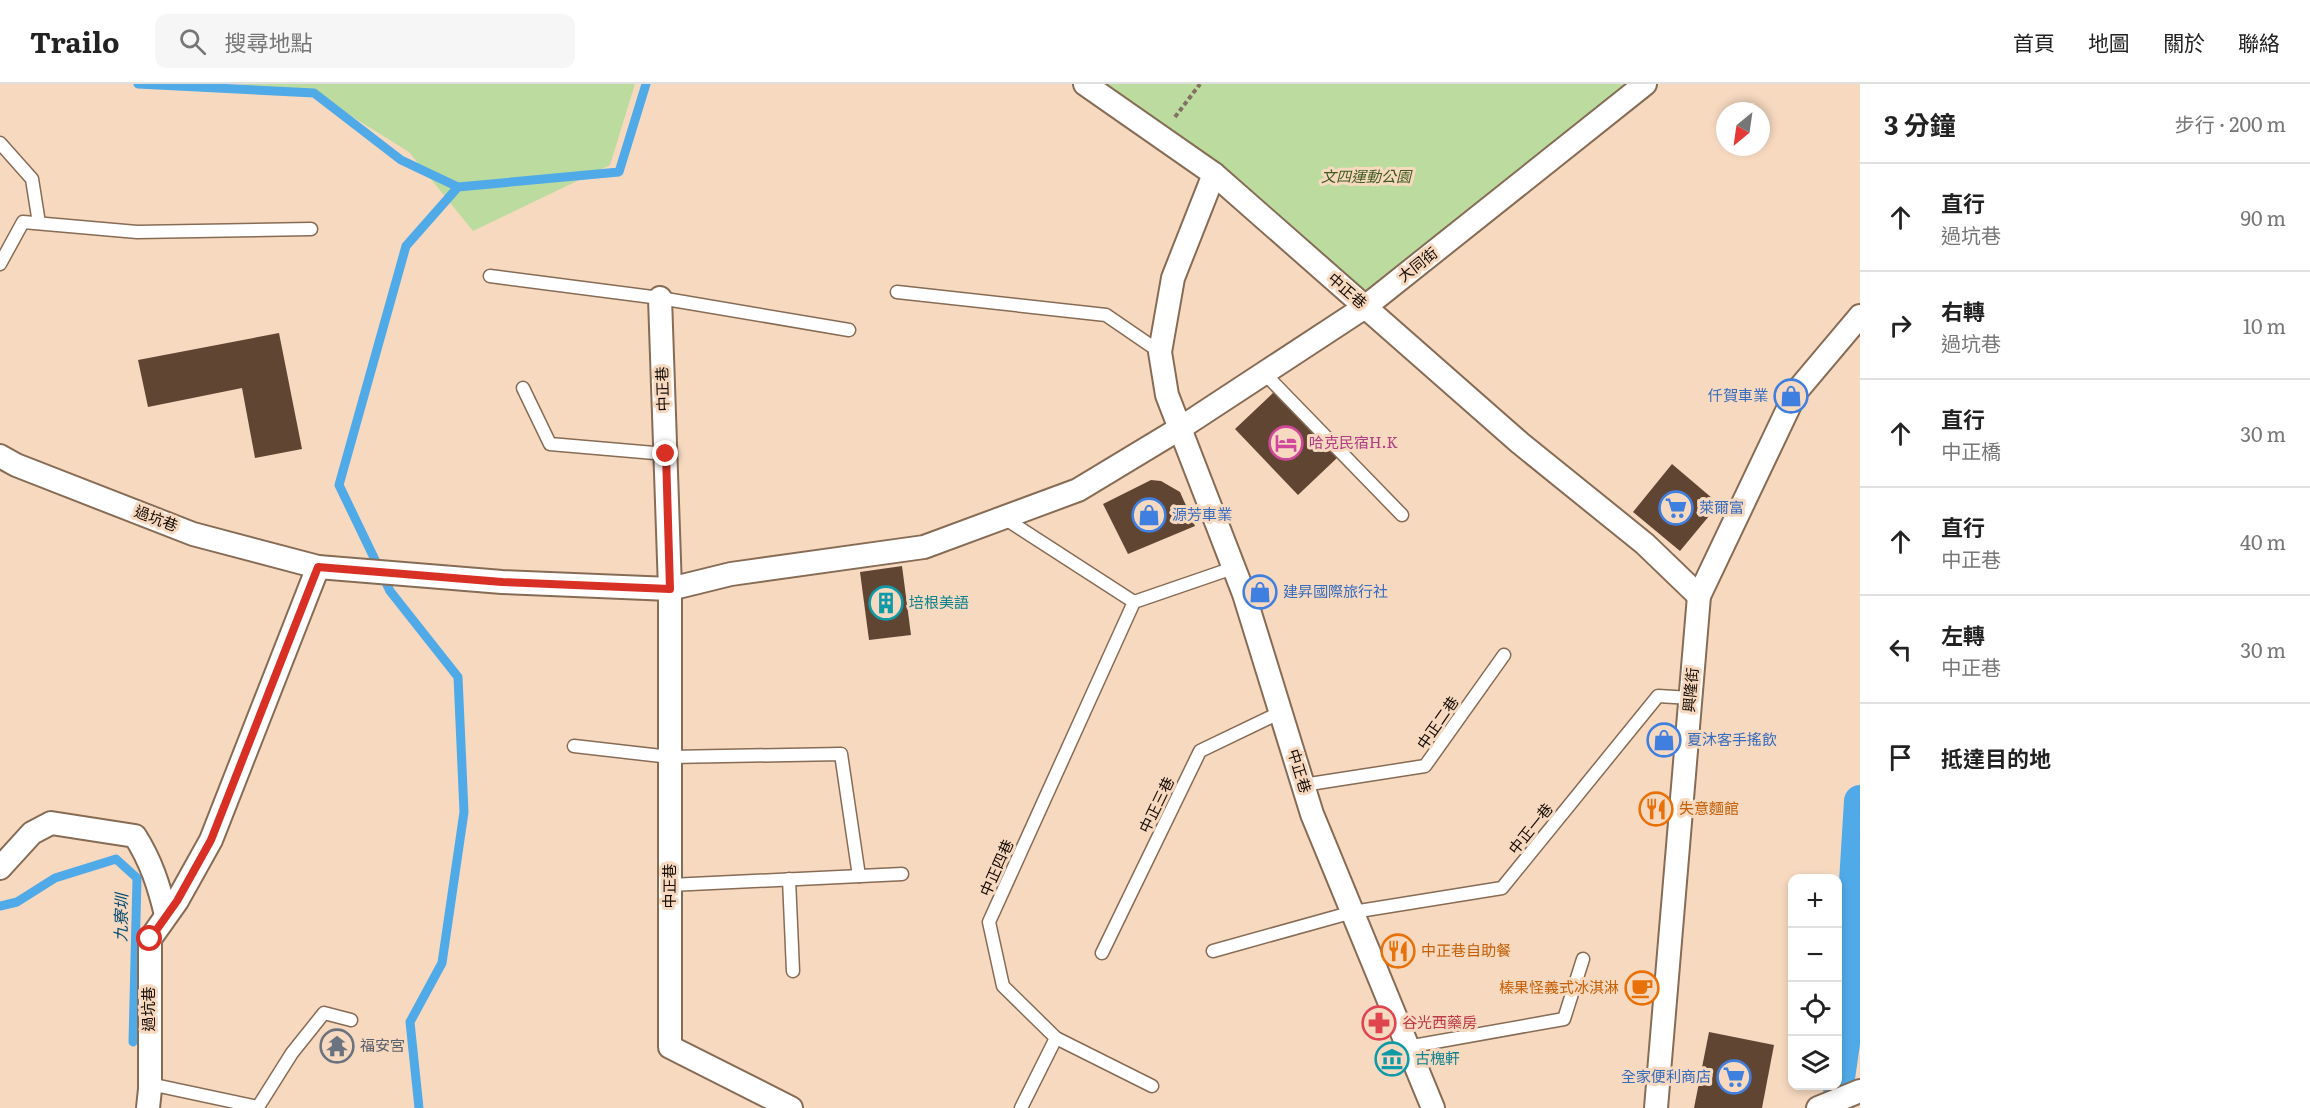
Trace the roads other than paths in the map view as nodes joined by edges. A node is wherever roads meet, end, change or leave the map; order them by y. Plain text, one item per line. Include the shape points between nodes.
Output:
1 (1085, 84) edge
2 (1645, 84) edge
3 (0, 143) edge
4 (1214, 174) junction
5 (39, 223) junction
6 (311, 229) dead end
7 (0, 264) edge
8 (489, 276) dead end
9 (897, 292) dead end
10 (660, 298) junction
11 (1365, 307) junction
12 (1860, 316) edge
13 (849, 330) dead end
14 (1160, 352) junction
15 (1264, 373) junction
16 (523, 388) dead end
17 (1179, 429) junction
18 (666, 454) junction
19 (0, 456) edge
20 (1402, 515) dead end
21 (1004, 518) junction
22 (318, 567) junction
23 (1233, 568) junction
24 (670, 589) junction
25 (1699, 596) junction
26 (1134, 602) junction
27 (1504, 655) dead end
28 (1691, 698) junction
29 (1281, 712) junction
30 (574, 746) dead end
31 (670, 757) junction
32 (1303, 785) junction
33 (0, 868) edge
34 (902, 874) dead end
35 (859, 876) junction
36 (789, 879) junction
37 (670, 885) junction
38 (1353, 912) junction
39 (166, 915) junction
40 (1213, 951) dead end
41 (1102, 953) dead end
42 (1583, 959) dead end
43 (793, 971) dead end
44 (351, 1020) dead end
45 (1056, 1038) junction
46 (1407, 1047) junction
47 (150, 1083) junction
48 (1152, 1086) dead end
49 (1860, 1090) edge
50 (147, 1108) edge
51 (791, 1108) edge
52 (1020, 1108) edge
53 (1432, 1108) edge
54 (1656, 1108) edge
55 (1818, 1108) edge

1 - 4 street, 中正巷
2 - 11 street, 大同街
3 - 5 lane via 32,179
4 - 11 street, 中正巷
4 - 14 street, 中正巷 via 1173,278
5 - 6 lane via 137,232
5 - 7 lane via 23,222
8 - 10 lane
9 - 14 lane via 1106,315
10 - 13 lane
10 - 18 street, 中正巷
11 - 15 street, 大同街
11 - 25 street, 中正巷 via 1520,443 1645,544
12 - 25 street, 興隆街 via 1796,392
14 - 17 street, 中正巷 via 1167,395
15 - 17 street, 大同街
15 - 20 lane
16 - 18 lane via 550,444
17 - 21 street via 1078,490
17 - 23 street, 中正巷
18 - 24 street, 中正巷
19 - 22 street, 過坑巷 via 193,534
21 - 24 street via 924,547 731,574
21 - 26 lane
22 - 24 street, 過坑巷 via 502,582
22 - 39 street, 過坑巷 via 211,840
23 - 26 lane
23 - 29 street, 中正巷
24 - 31 street, 中正巷
25 - 28 street, 興隆街
26 - 45 lane, 中正四巷 via 989,922 1003,986
27 - 32 lane, 中正二巷 via 1425,766
28 - 38 lane, 中正一巷 via 1658,696 1502,888
28 - 54 street, 興隆街
29 - 32 street, 中正巷
29 - 41 lane, 中正三巷 via 1200,751
30 - 31 lane
31 - 35 lane via 841,754
31 - 37 street, 中正巷
32 - 38 street, 中正巷
33 - 39 street via 32,833 51,822 135,836 155,873
34 - 35 lane
35 - 36 lane
36 - 37 lane
36 - 43 lane
37 - 51 street, 中正巷 via 670,1047
38 - 40 lane
38 - 46 street, 中正巷
39 - 47 street, 過坑巷 via 150,939
42 - 46 lane via 1564,1019
44 - 47 lane via 324,1013 292,1053 258,1107
45 - 48 lane, 中正四巷
45 - 52 lane
46 - 53 street, 中正巷
47 - 50 street, 過坑巷
49 - 55 street

